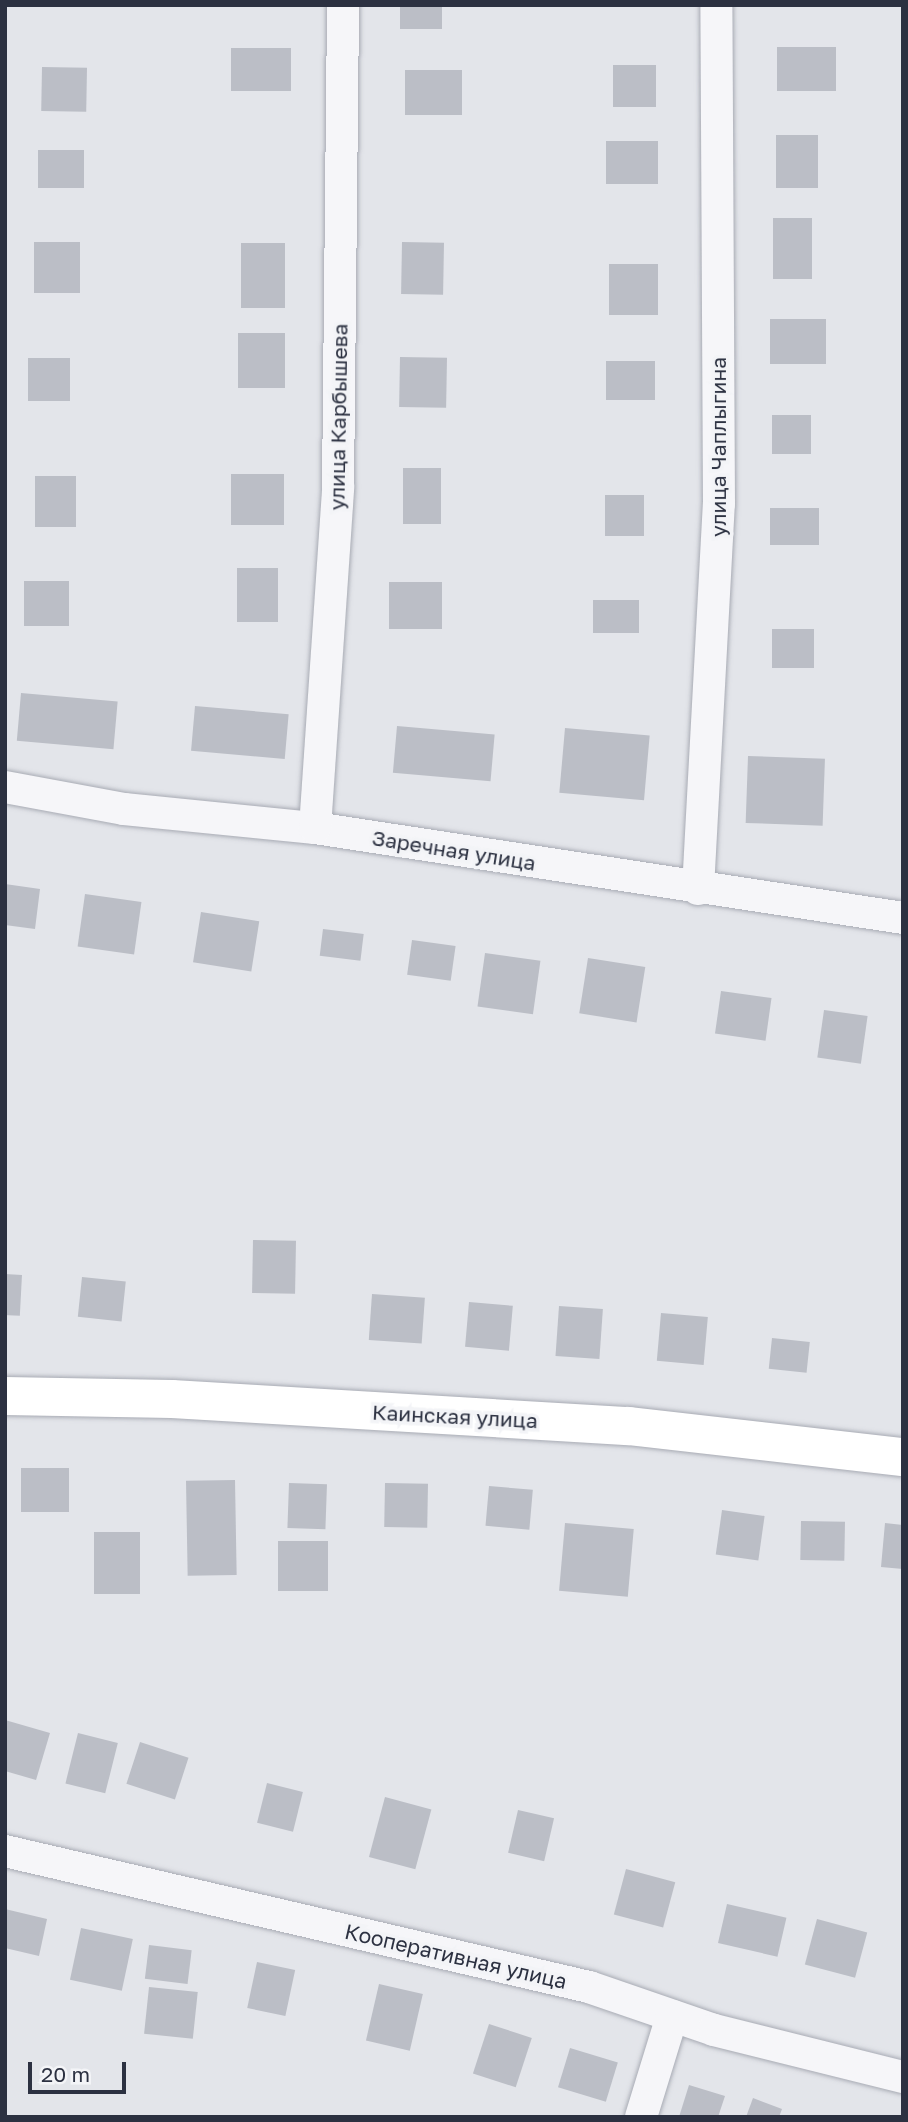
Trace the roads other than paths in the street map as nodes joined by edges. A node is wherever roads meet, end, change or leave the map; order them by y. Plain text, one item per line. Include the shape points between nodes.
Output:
1 (343, 5) edge
2 (716, 5) edge
3 (5, 787) edge
4 (315, 828) junction
5 (698, 889) junction
6 (903, 918) edge
7 (5, 1396) edge
8 (903, 1457) edge
9 (5, 1851) edge
10 (672, 2015) junction
11 (903, 2077) edge
12 (641, 2117) edge

1 - 4 street, улица Карбышева via 338,488
2 - 5 street, улица Чаплыгина via 719,504
3 - 4 street, Заречная улица via 124,808
4 - 5 street, Заречная улица
5 - 6 street, Заречная улица
7 - 8 main road, Каинская улица via 172,1399 629,1426
9 - 10 street, Кооперативная улица via 589,1987
10 - 11 street, Кооперативная улица
10 - 12 street

